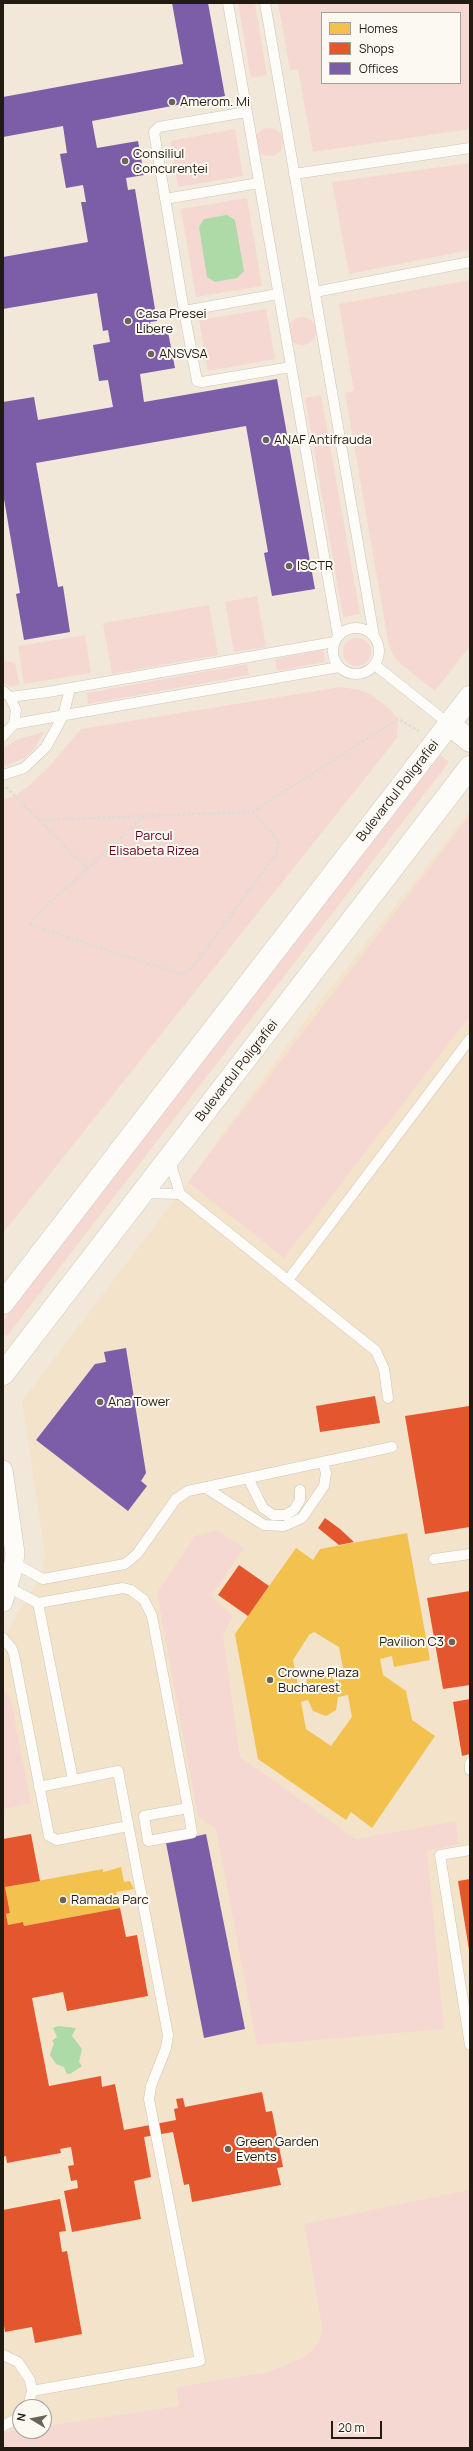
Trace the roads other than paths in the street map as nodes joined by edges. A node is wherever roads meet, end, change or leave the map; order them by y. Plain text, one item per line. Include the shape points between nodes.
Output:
1 (228, 3) edge
2 (265, 3) edge
3 (246, 112) junction
4 (470, 148) edge
5 (294, 174) junction
6 (259, 183) junction
7 (164, 199) junction
8 (470, 262) edge
9 (315, 292) junction
10 (278, 294) junction
11 (184, 311) junction
12 (291, 367) junction
13 (374, 636) junction
14 (336, 639) junction
15 (375, 665) junction
16 (339, 666) junction
17 (70, 688) junction
18 (7, 694) edge
19 (470, 697) edge
20 (62, 716) junction
21 (14, 724) junction
22 (449, 724) junction
23 (3, 736) edge
24 (470, 741) edge
25 (470, 767) edge
26 (3, 775) edge
27 (470, 1039) edge
28 (169, 1158) junction
29 (141, 1194) junction
30 (180, 1194) junction
31 (288, 1280) junction
32 (3, 1303) edge
33 (3, 1374) edge
34 (388, 1398) dead end
35 (392, 1447) dead end
36 (324, 1462) junction
37 (3, 1470) edge
38 (248, 1478) junction
39 (206, 1488) junction
40 (300, 1490) dead end
41 (470, 1554) edge
42 (434, 1560) dead end
43 (14, 1563) junction
44 (6, 1594) edge
45 (38, 1603) junction
46 (3, 1638) edge
47 (470, 1763) edge
48 (470, 1770) edge
49 (73, 1780) junction
50 (39, 1787) junction
51 (188, 1808) junction
52 (128, 1826) junction
53 (470, 1850) edge
54 (470, 2045) edge
55 (5, 2354) edge
56 (32, 2391) junction
57 (30, 2399) edge
58 (12, 2421) edge
59 (3, 2426) edge

1 - 3 lane
2 - 5 lane
3 - 6 lane
3 - 7 lane via 156,129 154,136
4 - 5 lane
5 - 9 lane
6 - 7 lane
6 - 10 lane
7 - 11 lane
8 - 9 lane
9 - 13 lane
10 - 11 lane
10 - 12 lane
11 - 12 lane via 197,381
12 - 14 lane
13 - 14 lane via 363,628 356,627 343,632
13 - 15 lane via 380,654
14 - 16 lane via 333,655
14 - 17 lane
15 - 16 lane via 370,670 357,674 350,674
15 - 22 lane
16 - 20 lane
17 - 18 lane
17 - 20 lane
18 - 21 lane via 16,710
19 - 22 main road, Bulevardul Poligrafiei
20 - 21 lane
20 - 26 lane via 46,746 35,759 24,768
21 - 23 lane
22 - 24 main road
22 - 32 main road, Bulevardul Poligrafiei
25 - 28 main road, Bulevardul Poligrafiei
27 - 31 lane
28 - 29 main road, Bulevardul Poligrafiei
28 - 30 lane
29 - 30 lane
29 - 33 main road, Bulevardul Poligrafiei
30 - 31 lane
31 - 34 lane via 376,1350 384,1369
35 - 36 lane
36 - 38 lane
36 - 39 lane via 324,1486 302,1518 284,1526 264,1525
37 - 43 street via 14,1535
38 - 39 lane
38 - 40 lane via 263,1508 273,1515 285,1515 294,1510 300,1500
39 - 43 lane via 188,1492 176,1499 137,1554 125,1564 43,1579
41 - 42 lane
43 - 44 street
44 - 45 lane
45 - 49 lane
45 - 51 lane via 123,1588 131,1590 144,1600 152,1616
46 - 50 lane via 14,1656
47 - 48 lane
49 - 50 lane
49 - 52 lane via 118,1771
50 - 52 lane via 48,1831 57,1840
51 - 51 lane via 144,1816 148,1841 192,1833
52 - 56 lane via 168,2035 149,2099 200,2361
53 - 54 lane via 440,1855
55 - 56 lane via 26,2370
56 - 57 lane
58 - 59 lane

